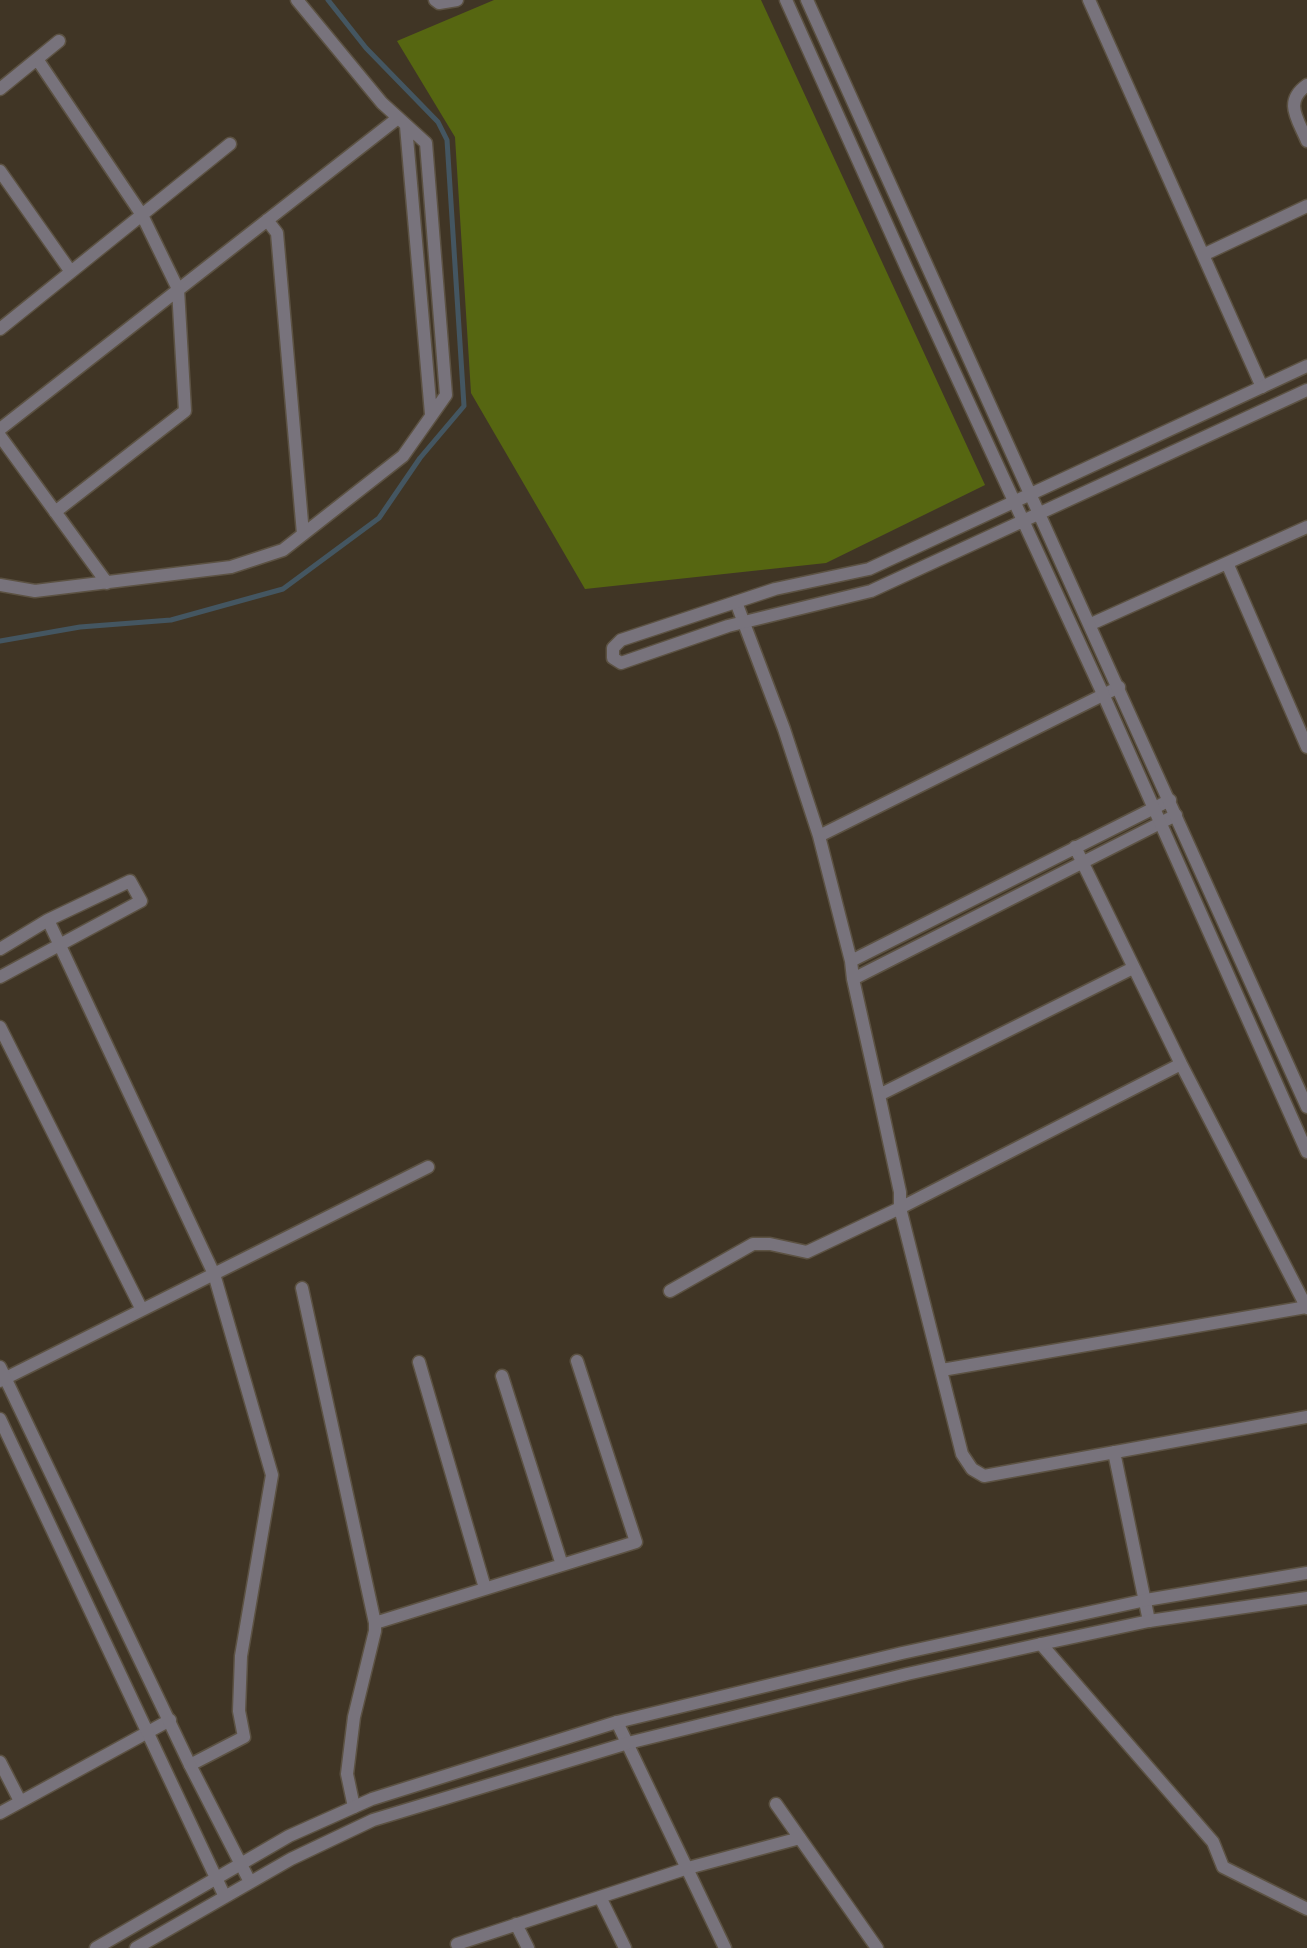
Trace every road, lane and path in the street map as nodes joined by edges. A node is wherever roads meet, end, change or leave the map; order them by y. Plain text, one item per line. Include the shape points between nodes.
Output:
1 (297, 0) edge
2 (435, 0) edge
3 (457, 0) edge
4 (786, 0) edge
5 (807, 0) edge
6 (1089, 0) edge
7 (59, 41) dead end
8 (37, 59) junction
9 (1307, 86) edge
10 (0, 89) edge
11 (402, 122) junction
12 (1307, 141) edge
13 (230, 144) dead end
14 (0, 171) edge
15 (1307, 206) edge
16 (142, 215) junction
17 (267, 220) junction
18 (1203, 255) junction
19 (71, 272) junction
20 (178, 290) junction
21 (0, 329) edge
22 (1307, 366) edge
23 (1262, 387) junction
24 (1307, 390) edge
25 (431, 414) junction
26 (0, 429) edge
27 (0, 436) edge
28 (1032, 494) junction
29 (1014, 502) junction
30 (55, 512) junction
31 (1041, 513) junction
32 (1023, 521) junction
33 (1307, 527) edge
34 (303, 534) junction
35 (1227, 563) junction
36 (108, 583) junction
37 (0, 585) edge
38 (736, 602) junction
39 (742, 623) junction
40 (1091, 624) junction
41 (1119, 687) junction
42 (1103, 694) junction
43 (1307, 747) edge
44 (1170, 800) junction
45 (1153, 808) junction
46 (1176, 814) junction
47 (1160, 822) junction
48 (819, 836) junction
49 (1075, 847) junction
50 (1082, 863) junction
51 (48, 920) junction
52 (60, 945) junction
53 (0, 949) edge
54 (851, 961) junction
55 (1133, 968) junction
56 (0, 977) edge
57 (853, 979) junction
58 (0, 1027) edge
59 (1181, 1064) junction
60 (879, 1095) junction
61 (1307, 1107) edge
62 (1307, 1152) edge
63 (428, 1167) dead end
64 (900, 1208) junction
65 (214, 1274) junction
66 (302, 1288) dead end
67 (670, 1291) dead end
68 (1307, 1307) edge
69 (142, 1310) junction
70 (577, 1360) dead end
71 (420, 1362) dead end
72 (942, 1370) junction
73 (2, 1375) edge
74 (502, 1376) dead end
75 (1307, 1417) edge
76 (0, 1419) edge
77 (1114, 1452) junction
78 (562, 1565) junction
79 (1307, 1573) edge
80 (485, 1588) junction
81 (1307, 1598) edge
82 (1146, 1600) junction
83 (1149, 1621) junction
84 (375, 1623) junction
85 (1041, 1644) junction
86 (902, 1653) junction
87 (907, 1674) junction
88 (170, 1720) junction
89 (617, 1722) junction
90 (148, 1732) junction
91 (628, 1743) junction
92 (0, 1762) edge
93 (190, 1765) junction
94 (20, 1801) junction
95 (776, 1804) dead end
96 (354, 1807) junction
97 (0, 1813) edge
98 (800, 1838) junction
99 (240, 1865) junction
100 (688, 1868) junction
101 (215, 1879) junction
102 (250, 1882) junction
103 (225, 1897) junction
104 (600, 1897) junction
105 (1307, 1909) edge
106 (516, 1924) junction
107 (457, 1944) dead end
108 (96, 1948) edge
109 (135, 1948) edge
110 (528, 1948) edge
111 (625, 1948) edge
112 (725, 1948) edge
113 (877, 1948) edge

1 - 11 street
2 - 3 street
4 - 29 street
5 - 28 street
6 - 18 street
7 - 8 street
8 - 10 street
8 - 16 street
9 - 12 street via 1296,93 1293,104
11 - 17 street
11 - 25 street
11 - 25 street via 426,143 446,395
13 - 16 street
14 - 19 street
15 - 18 street
16 - 19 street
16 - 20 street
17 - 20 street
17 - 34 street via 277,233
18 - 23 street
19 - 21 street
20 - 26 street
20 - 30 street via 185,411
22 - 23 street
23 - 28 street
24 - 31 street
25 - 34 street via 403,456
27 - 30 street
28 - 29 street
28 - 31 street
29 - 32 street
29 - 38 street via 856,574 775,589
30 - 36 street
31 - 32 street
31 - 40 street
32 - 39 street via 872,591
32 - 42 street
33 - 35 street
34 - 36 street via 283,550 231,567
35 - 40 street
35 - 43 street
36 - 37 street via 35,591
38 - 39 street
38 - 39 street via 621,640 613,648 613,658 621,663
39 - 48 street via 784,729
40 - 41 street
41 - 42 street
41 - 44 street
42 - 45 street
42 - 48 street
44 - 45 street
44 - 46 street
45 - 47 street
45 - 49 street
46 - 47 street
46 - 61 street
47 - 50 street
47 - 62 street
48 - 54 street
49 - 50 street
49 - 54 street
50 - 55 street
50 - 57 street
51 - 52 street
51 - 52 street via 130,881 141,901
51 - 53 street
52 - 56 street
52 - 65 street
54 - 57 street
55 - 59 street
55 - 60 street
57 - 60 street
58 - 69 street
59 - 64 street
59 - 68 street
60 - 64 street
63 - 65 street
64 - 67 street via 807,1252 753,1244
64 - 72 street
65 - 69 street
65 - 93 street via 272,1475 241,1656 239,1711 244,1737
66 - 84 street
68 - 72 street
69 - 73 street
70 - 78 street via 636,1542
71 - 80 street
72 - 77 street via 962,1454 972,1469 984,1476
73 - 88 street
74 - 78 street
75 - 77 street
76 - 90 street
77 - 82 street
78 - 80 street
79 - 82 street
80 - 84 street
81 - 83 street
82 - 83 street
82 - 86 street
83 - 85 street
84 - 96 street via 354,1717 347,1774
85 - 87 street
85 - 105 street via 1209,1838 1223,1867
86 - 87 street
86 - 89 street
87 - 91 street
88 - 90 street
88 - 93 street
89 - 91 street
89 - 96 street
90 - 94 street
90 - 101 street
91 - 100 street
91 - 102 street via 373,1820
92 - 94 street
93 - 99 street
94 - 97 street
95 - 98 street
96 - 99 street via 289,1836
98 - 100 street
98 - 113 street
99 - 101 street
99 - 102 street
100 - 104 street
100 - 112 street
101 - 103 street
101 - 108 street
102 - 103 street
103 - 109 street
104 - 106 street
104 - 111 street
106 - 107 street
106 - 110 street

